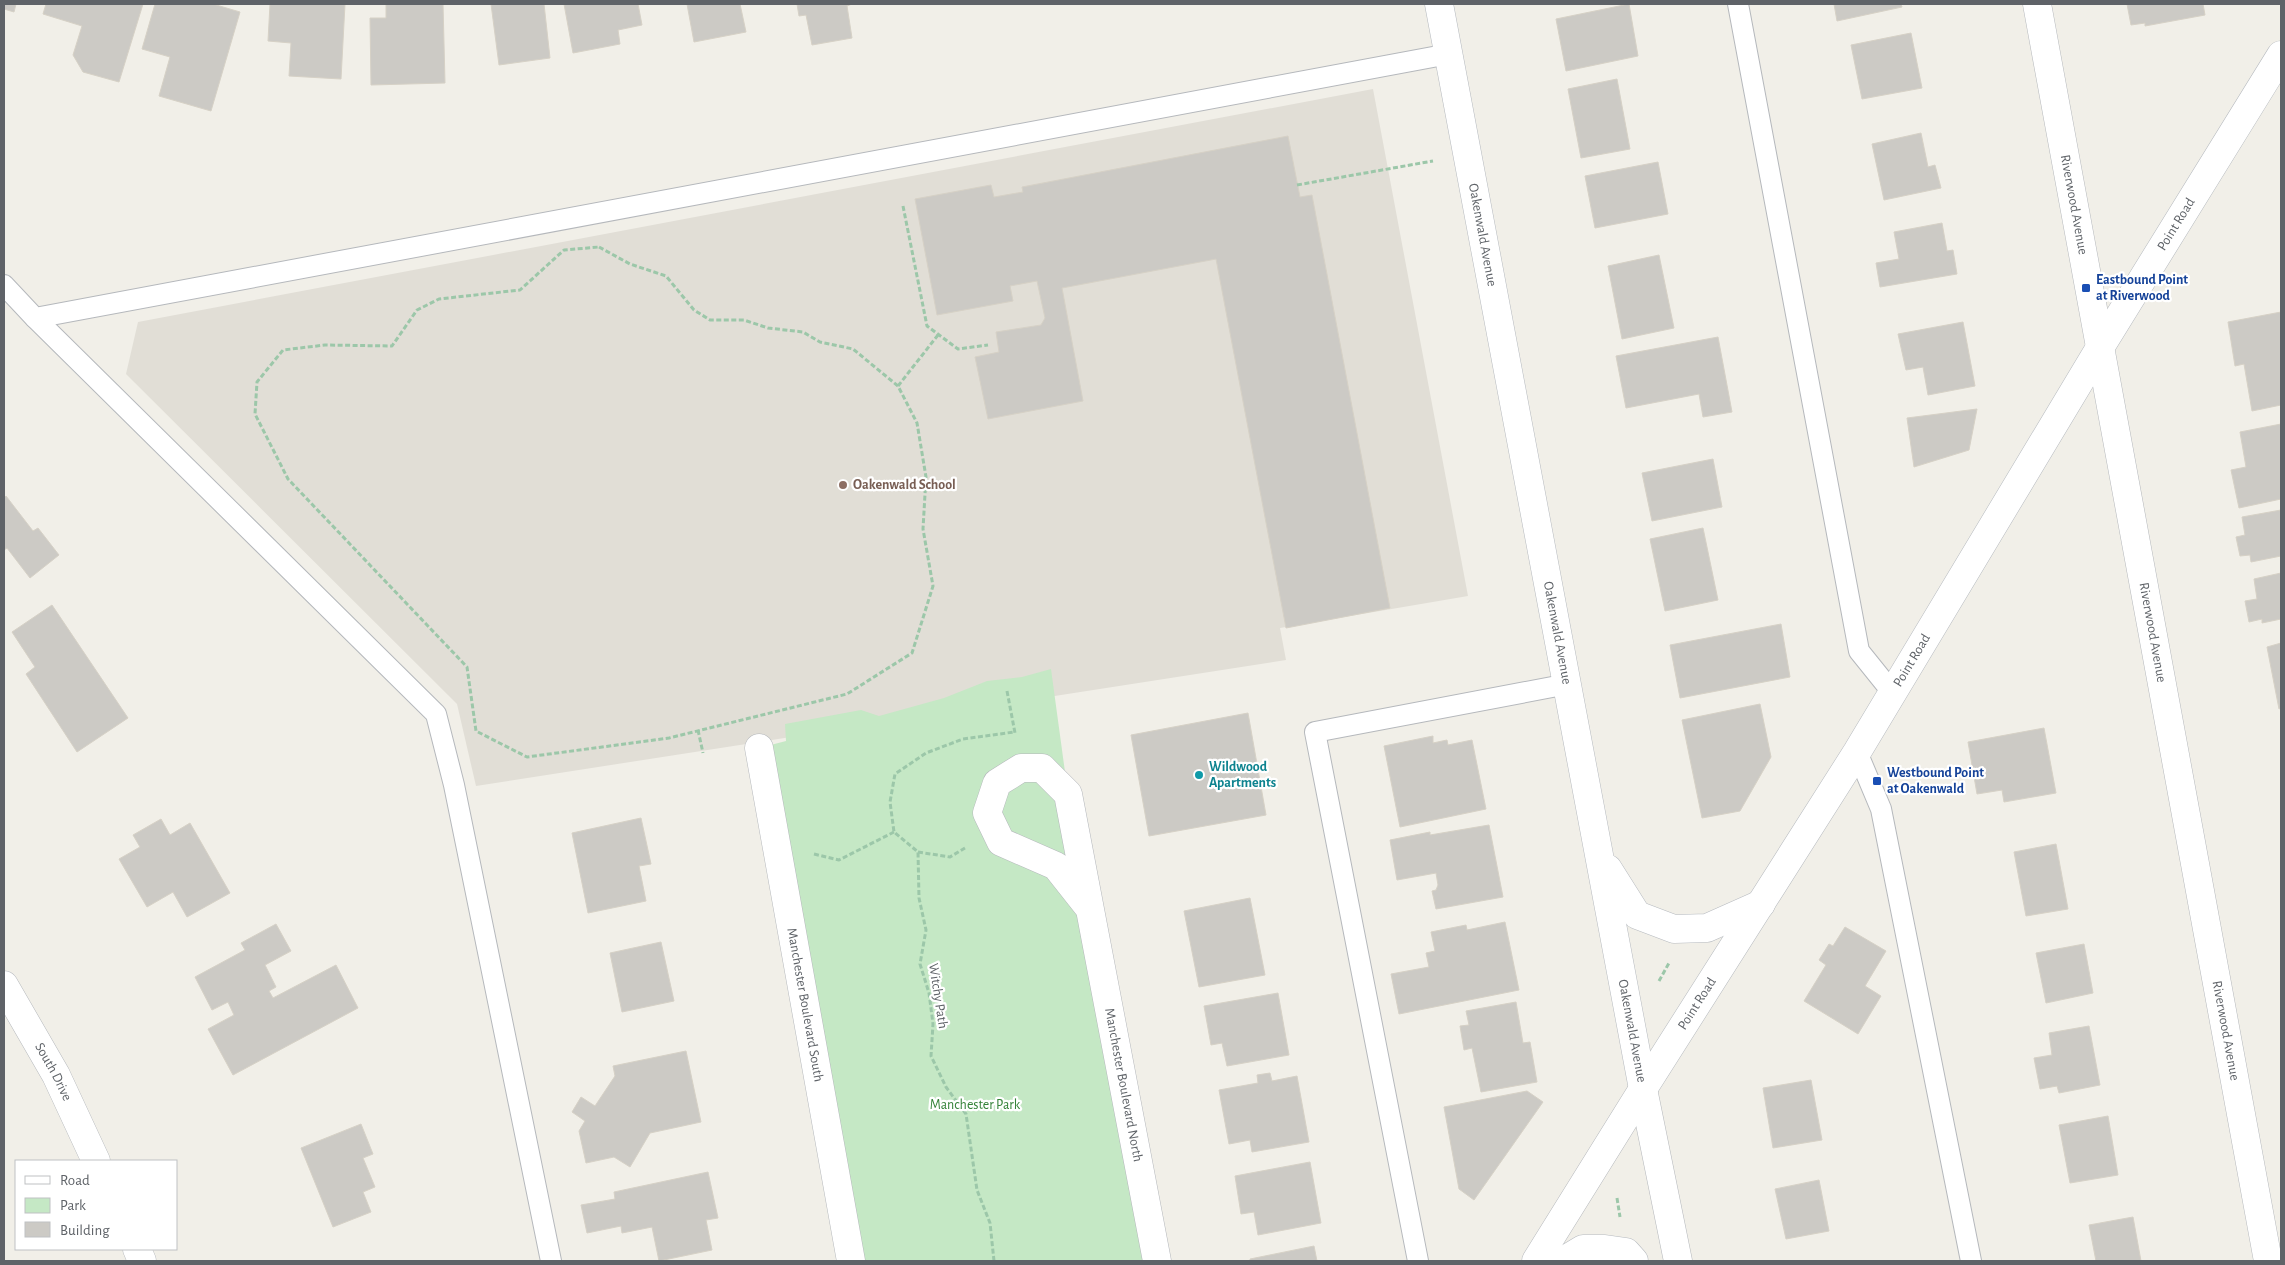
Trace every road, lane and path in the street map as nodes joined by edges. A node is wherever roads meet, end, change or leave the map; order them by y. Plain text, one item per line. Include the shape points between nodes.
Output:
1 (1439, 4) edge
2 (1738, 4) edge
3 (2037, 4) edge
4 (1449, 54) junction
5 (2281, 55) edge
6 (1468, 154) junction
7 (1297, 185) dead end
8 (903, 206) dead end
9 (4, 285) edge
10 (35, 318) junction
11 (938, 335) junction
12 (988, 346) dead end
13 (2101, 346) junction
14 (898, 386) junction
15 (1568, 684) junction
16 (1007, 691) dead end
17 (1892, 692) junction
18 (698, 730) junction
19 (1014, 732) junction
20 (759, 748) dead end
21 (1857, 752) junction
22 (703, 753) dead end
23 (1021, 768) junction
24 (894, 832) junction
25 (968, 847) dead end
26 (778, 852) junction
27 (918, 852) junction
28 (1600, 857) junction
29 (1761, 904) junction
30 (1090, 908) junction
31 (1673, 955) dead end
32 (1670, 962) junction
33 (1673, 970) dead end
34 (1658, 984) dead end
35 (4, 985) edge
36 (1643, 1089) junction
37 (96, 1160) edge
38 (1616, 1196) dead end
39 (1621, 1222) dead end
40 (551, 1261) edge
41 (852, 1261) edge
42 (994, 1261) edge
43 (1157, 1261) edge
44 (1418, 1261) edge
45 (1536, 1261) edge
46 (1563, 1261) edge
47 (1634, 1261) edge
48 (1678, 1261) edge
49 (1971, 1261) edge
50 (2268, 1261) edge

1 - 4 street, Oakenwald Avenue
2 - 17 lane via 1859,652
3 - 13 street, Riverwood Avenue
4 - 6 street, Oakenwald Avenue
4 - 10 lane
5 - 13 street, Point Road
6 - 7 path
6 - 15 street, Oakenwald Avenue
8 - 11 path via 927,326
9 - 10 lane
10 - 40 lane via 436,714 454,785
11 - 12 path via 958,349
11 - 14 path
13 - 17 street, Point Road
13 - 50 street, Riverwood Avenue
14 - 18 path via 917,423 926,477 923,529 933,586 912,653 847,694
14 - 18 path via 853,349 820,342 803,332 768,328 744,320 710,320 694,310 666,276 630,264 599,247 564,250 520,290 438,299 417,310 392,346 325,345 283,350 257,382 256,414 288,479 467,667 476,731 527,757 669,738
15 - 28 street, Oakenwald Avenue
15 - 44 lane via 1316,732
16 - 19 path
17 - 21 street, Point Road
18 - 22 path
19 - 23 path
19 - 24 path via 963,740 926,753 895,774 890,802
20 - 26 street, Manchester Boulevard South
21 - 29 street, Point Road
21 - 49 lane via 1881,810
23 - 30 street, Manchester Boulevard North via 1042,768 1068,794
23 - 30 street, Manchester Boulevard North via 997,783 987,813 1001,842 1056,866
24 - 26 path via 839,860 797,848
24 - 27 path
25 - 27 path via 950,857
26 - 41 street, Manchester Boulevard South
27 - 42 path, Witchy Path via 919,898 926,930 920,964 929,993 933,1024 931,1056 946,1087 966,1114 977,1190 990,1223
28 - 29 street via 1637,915 1674,929 1706,928
28 - 36 street, Oakenwald Avenue
29 - 36 street, Point Road
30 - 43 street, Manchester Boulevard North
31 - 32 path
32 - 33 path
32 - 34 path
35 - 37 street, South Drive via 56,1075
36 - 45 street, Point Road
36 - 48 street, Oakenwald Avenue
38 - 39 path
46 - 47 street via 1583,1249 1605,1248 1626,1252

